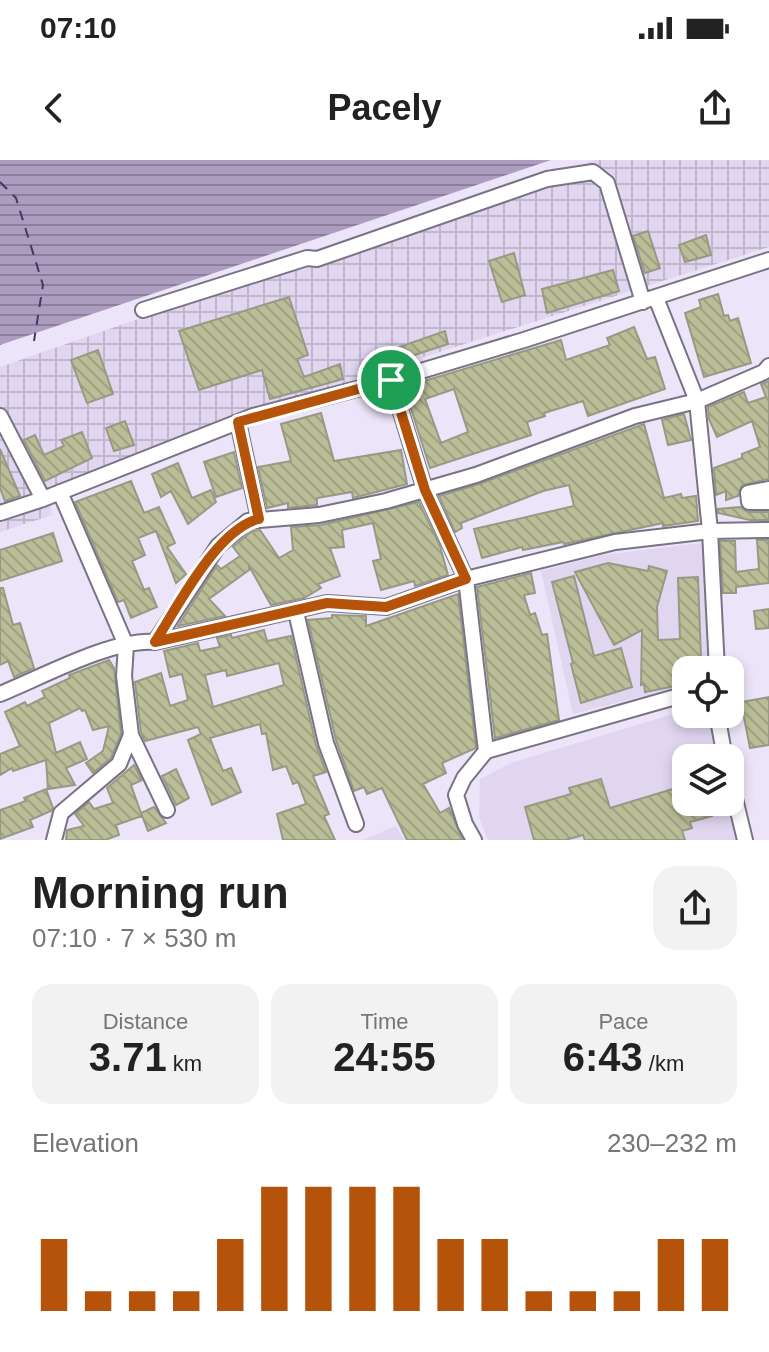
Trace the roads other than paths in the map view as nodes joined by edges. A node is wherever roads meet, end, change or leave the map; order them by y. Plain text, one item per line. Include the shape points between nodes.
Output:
1 (769, 260) edge
2 (650, 300) junction
3 (143, 310) dead end
4 (769, 366) edge
5 (391, 380) junction
6 (697, 401) junction
7 (0, 416) edge
8 (238, 422) junction
9 (769, 489) edge
10 (425, 490) junction
11 (60, 492) junction
12 (43, 499) junction
13 (769, 502) edge
14 (0, 513) edge
15 (259, 519) junction
16 (769, 530) edge
17 (710, 531) junction
18 (466, 579) junction
19 (296, 612) junction
20 (155, 642) junction
21 (126, 645) junction
22 (716, 656) edge
23 (0, 694) edge
24 (672, 698) edge
25 (131, 735) junction
26 (486, 751) junction
27 (167, 810) dead end
28 (739, 816) edge
29 (356, 824) dead end
30 (54, 840) edge
31 (474, 840) edge
32 (745, 840) edge

1 - 2 street
2 - 3 street via 607,183 593,172 547,179 317,259
2 - 5 street
2 - 6 street
4 - 6 street
5 - 8 street
5 - 10 street
6 - 10 street via 635,416
6 - 17 street
7 - 12 street
8 - 11 street
8 - 15 street
9 - 13 street via 748,493 749,502
10 - 15 street via 319,515
10 - 18 street
11 - 12 street
11 - 21 street
12 - 14 street
15 - 20 street via 248,521 218,546
16 - 17 street
17 - 18 street via 615,542
17 - 22 street
18 - 19 street via 386,607 327,603
18 - 26 street
19 - 20 street
19 - 29 street via 326,743
20 - 21 street
21 - 23 street
21 - 25 street
24 - 26 street
25 - 27 street
25 - 30 street via 119,764 61,813
26 - 31 street via 456,795
28 - 32 street

